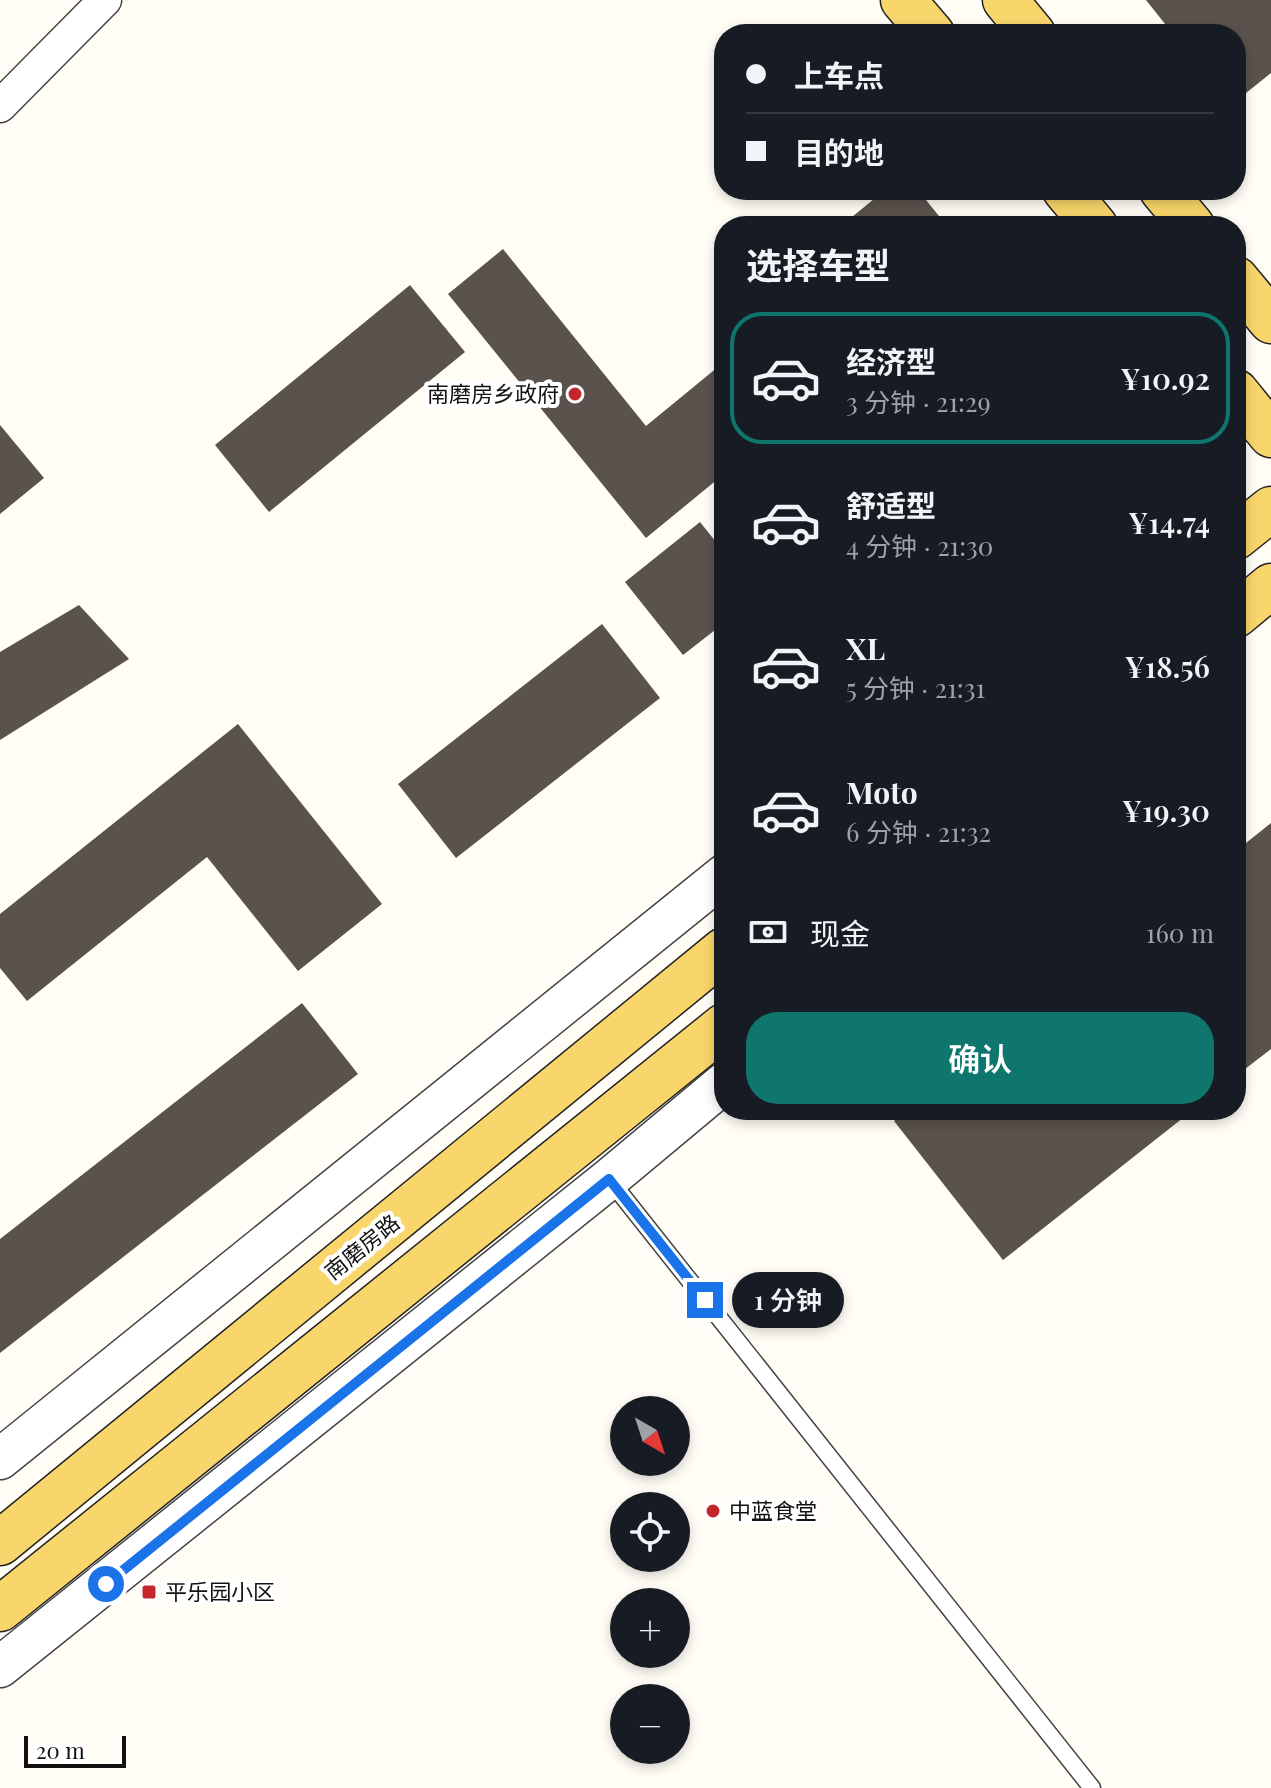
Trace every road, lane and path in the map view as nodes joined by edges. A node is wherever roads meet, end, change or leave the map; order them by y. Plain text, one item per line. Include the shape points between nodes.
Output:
1 (105, 0) edge
2 (903, 0) edge
3 (1005, 0) edge
4 (923, 24) edge
5 (1025, 24) edge
6 (0, 106) edge
7 (1073, 200) edge
8 (1170, 200) edge
9 (1087, 216) edge
10 (1184, 216) edge
11 (1246, 291) edge
12 (1271, 321) edge
13 (1246, 404) edge
14 (1271, 435) edge
15 (1271, 509) edge
16 (1246, 529) edge
17 (1271, 586) edge
18 (1246, 607) edge
19 (714, 883) edge
20 (714, 958) edge
21 (714, 1034) edge
22 (714, 1091) edge
23 (609, 1179) junction
24 (0, 1459) edge
25 (0, 1543) edge
26 (0, 1609) edge
27 (0, 1667) edge
28 (1092, 1788) edge

1 - 6 street
2 - 4 main road
3 - 5 main road
7 - 9 main road
8 - 10 main road
11 - 12 main road
13 - 14 main road
15 - 16 main road
17 - 18 main road
19 - 24 street
20 - 25 main road, 南磨房路
21 - 26 main road
22 - 23 street
23 - 27 street
23 - 28 lane

